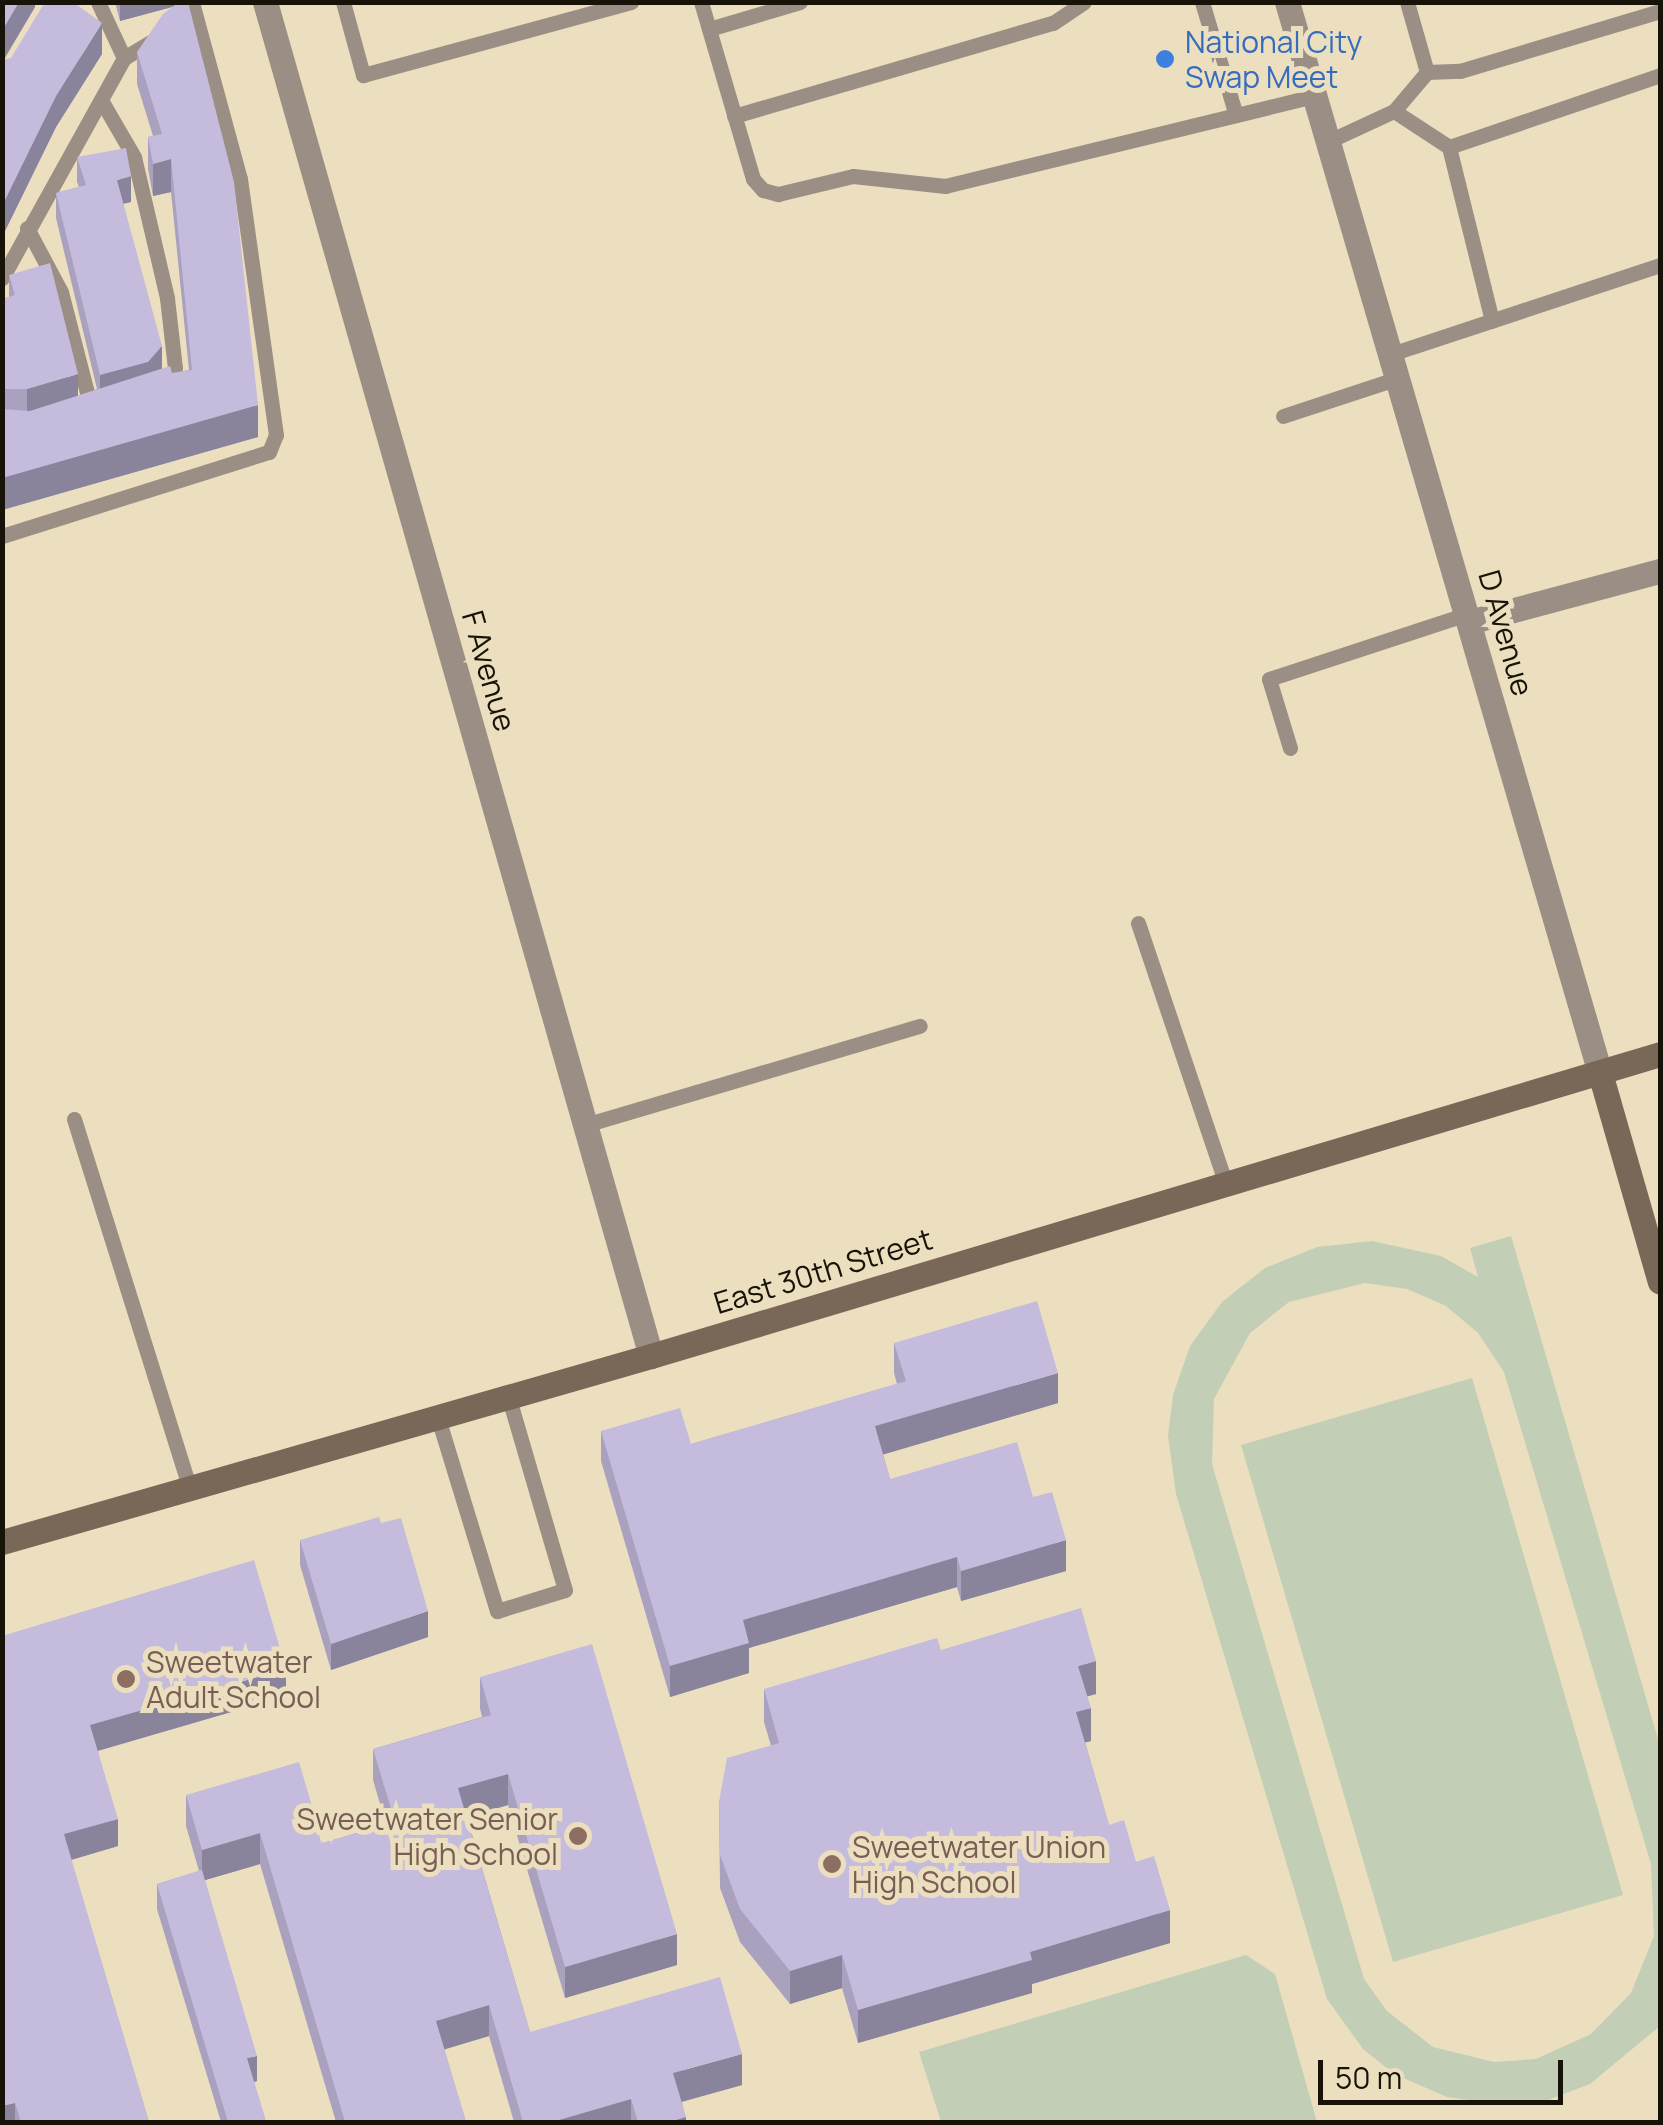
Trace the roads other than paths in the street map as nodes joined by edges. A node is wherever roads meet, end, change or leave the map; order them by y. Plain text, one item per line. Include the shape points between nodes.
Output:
1 (98, 2) edge
2 (265, 2) edge
3 (343, 2) edge
4 (630, 2) edge
5 (701, 2) edge
6 (800, 2) edge
7 (1084, 2) edge
8 (1202, 2) edge
9 (1288, 2) edge
10 (1407, 2) edge
11 (1660, 12) edge
12 (189, 13) edge
13 (709, 29) junction
14 (124, 58) junction
15 (1427, 72) junction
16 (1660, 75) edge
17 (1316, 96) junction
18 (101, 100) junction
19 (1394, 111) junction
20 (1236, 115) junction
21 (734, 116) junction
22 (1328, 141) junction
23 (1449, 147) junction
24 (27, 228) junction
25 (1660, 265) edge
26 (2, 278) edge
27 (1492, 321) junction
28 (1394, 366) junction
29 (152, 397) edge
30 (92, 414) edge
31 (1283, 416) dead end
32 (2, 536) edge
33 (1660, 570) edge
34 (1468, 618) junction
35 (1290, 748) dead end
36 (1138, 923) dead end
37 (920, 1026) dead end
38 (1660, 1054) edge
39 (1600, 1072) junction
40 (74, 1119) dead end
41 (585, 1125) junction
42 (1226, 1184) junction
43 (1660, 1282) edge
44 (651, 1356) junction
45 (509, 1398) junction
46 (438, 1418) junction
47 (190, 1490) junction
48 (2, 1542) edge

1 - 14 lane
2 - 41 street, F Avenue
3 - 4 lane via 364,75
5 - 13 lane
6 - 13 lane
7 - 21 lane via 1053,23
8 - 20 lane
9 - 17 street, D Avenue
10 - 15 lane
11 - 15 lane via 1460,71
12 - 14 lane
12 - 32 lane via 240,179 276,436 269,452
13 - 21 lane
14 - 18 lane
15 - 19 lane
16 - 23 lane
17 - 20 lane
17 - 22 street, D Avenue
18 - 24 lane
18 - 29 lane via 134,157 166,298 175,368 170,383
19 - 22 lane
19 - 23 lane
20 - 21 lane via 945,186 853,176 778,194 753,178
22 - 28 street, D Avenue
23 - 27 lane
24 - 26 lane
24 - 30 lane via 60,292
25 - 27 lane
27 - 28 lane
28 - 31 lane
28 - 34 street, D Avenue
33 - 34 street
34 - 35 lane via 1269,679
34 - 39 street, D Avenue
36 - 42 lane
37 - 41 lane
38 - 39 main road, East 30th Street
39 - 42 main road, East 30th Street
39 - 43 main road, D Avenue
40 - 47 lane
41 - 44 street, F Avenue
42 - 44 main road, East 30th Street
44 - 45 main road, East 30th Street
45 - 46 main road, East 30th Street
45 - 46 lane via 565,1590 497,1611
46 - 47 main road, East 30th Street
47 - 48 main road, East 30th Street

